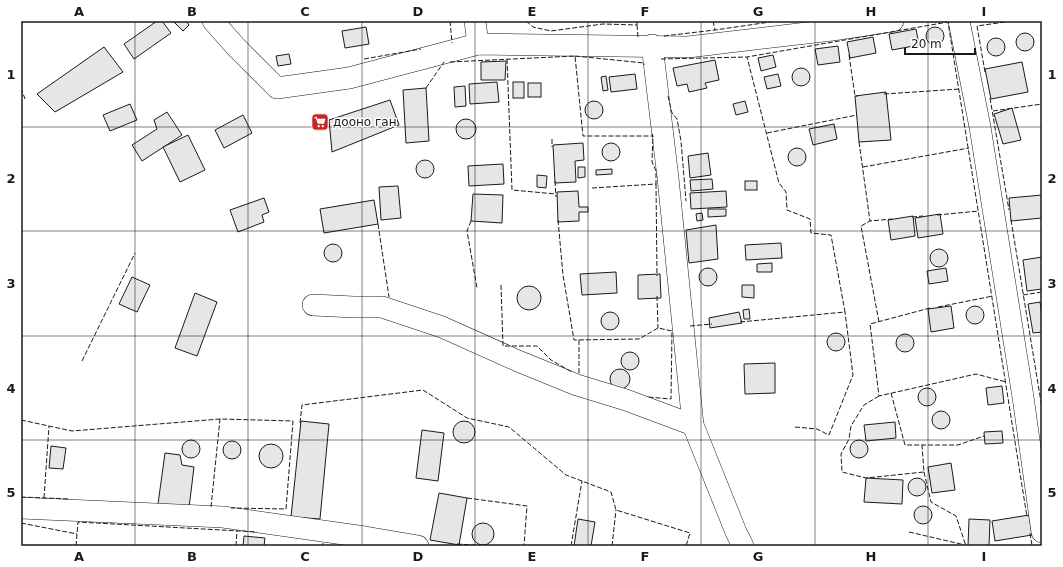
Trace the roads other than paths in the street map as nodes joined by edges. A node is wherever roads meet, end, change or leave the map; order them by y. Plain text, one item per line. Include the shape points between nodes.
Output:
1 (213, 21) edge
2 (475, 21) edge
3 (893, 21) edge
4 (959, 21) edge
5 (478, 44) junction
6 (652, 46) junction
7 (313, 305) dead end
8 (693, 425) junction
9 (21, 508) edge
10 (1042, 532) edge
11 (418, 546) edge
12 (743, 546) edge

1 - 5 street via 277,88 349,78
2 - 5 street
3 - 6 street via 688,46
4 - 10 street via 981,135
5 - 6 street
6 - 8 street
7 - 8 street via 382,307 442,327 577,385
8 - 12 street
9 - 11 street via 223,517

